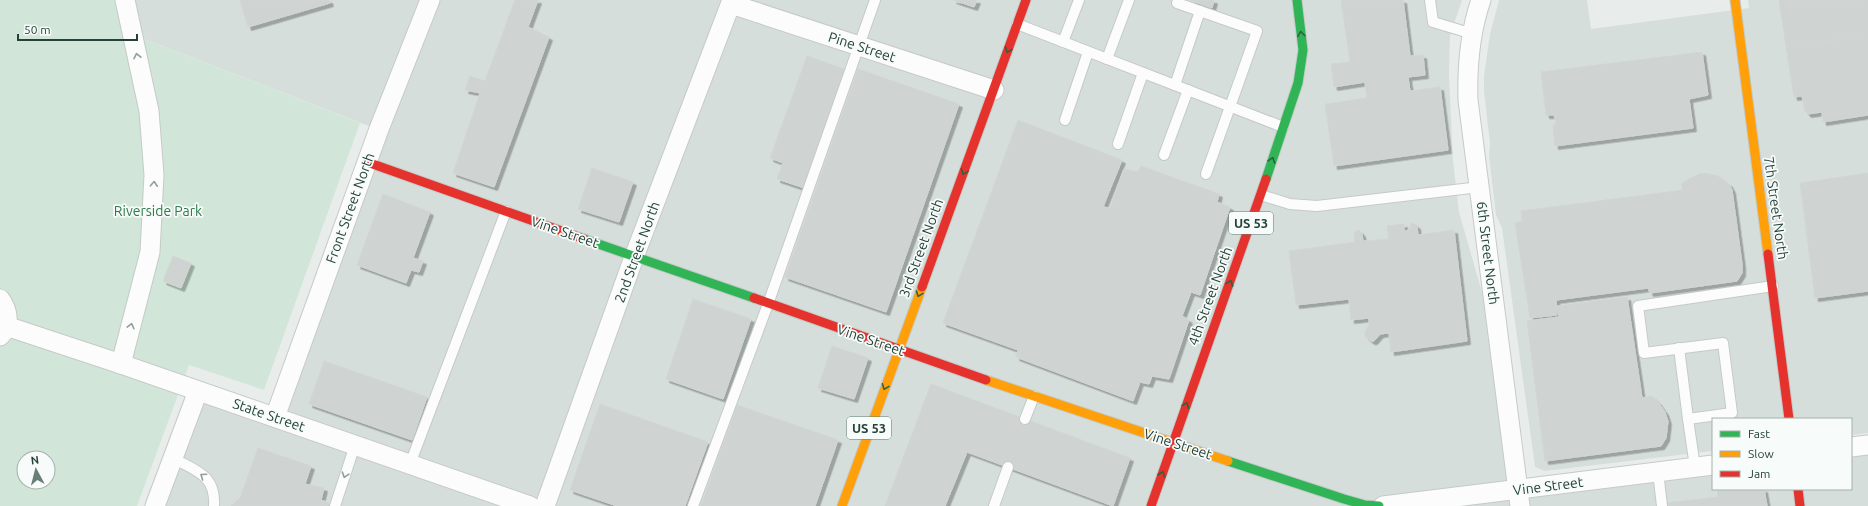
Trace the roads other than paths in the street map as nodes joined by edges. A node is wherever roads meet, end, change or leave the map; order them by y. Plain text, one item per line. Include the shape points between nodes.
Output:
1 (125, 0) edge
2 (430, 0) edge
3 (875, 0) edge
4 (1026, 0) edge
5 (1079, 0) edge
6 (1129, 0) edge
7 (1297, 0) edge
8 (1430, 0) edge
9 (1482, 0) edge
10 (1735, 0) edge
11 (1174, 1) edge
12 (731, 2) edge
13 (1200, 12) junction
14 (1017, 24) junction
15 (1473, 34) junction
16 (1063, 42) junction
17 (859, 46) junction
18 (1088, 52) junction
19 (1107, 59) junction
20 (1143, 73) junction
21 (1175, 85) junction
22 (994, 90) junction
23 (1188, 90) junction
24 (1231, 107) junction
25 (1065, 120) dead end
26 (1283, 127) junction
27 (1118, 144) dead end
28 (1164, 155) dead end
29 (367, 162) junction
30 (1206, 174) dead end
31 (1480, 187) junction
32 (1261, 195) junction
33 (506, 211) junction
34 (634, 256) junction
35 (1772, 286) junction
36 (0, 299) edge
37 (768, 304) junction
38 (3, 331) edge
39 (1679, 348) junction
40 (898, 350) junction
41 (122, 364) junction
42 (198, 391) junction
43 (1034, 396) junction
44 (275, 417) junction
45 (1789, 418) edge
46 (1025, 419) dead end
47 (1688, 419) junction
48 (1173, 442) junction
49 (355, 445) junction
50 (1868, 445) edge
51 (1852, 448) edge
52 (173, 458) junction
53 (410, 464) junction
54 (1704, 466) edge
55 (1008, 467) dead end
56 (1658, 472) junction
57 (1798, 490) edge
58 (1519, 498) edge
59 (155, 506) edge
60 (214, 506) edge
61 (336, 506) edge
62 (530, 506) edge
63 (545, 506) edge
64 (693, 506) edge
65 (842, 506) edge
66 (994, 506) edge
67 (1151, 506) edge
68 (1378, 506) edge
69 (1384, 506) edge
70 (1662, 506) edge
71 (1800, 506) edge

41 -> 1 street via 150,252 154,175 149,111
2 - 29 street, Front Street North
3 - 17 lane
4 - 14 main road, 3rd Street North / US 53
5 - 16 lane
6 - 19 lane
26 -> 7 main road, 4th Street North / US 53 via 1298,83 1303,50
8 - 15 lane via 1433,22
9 - 15 street, 6th Street North
10 - 35 main road, 7th Street North
11 - 13 lane
12 - 17 street, Pine Street
12 - 34 street, 2nd Street North
13 - 21 lane
13 - 24 lane via 1257,31
14 - 16 lane
14 -> 22 main road, 3rd Street North / US 53
15 - 31 street, 6th Street North via 1468,62 1468,94
16 - 18 lane
17 - 22 street, Pine Street
17 - 37 lane
18 - 19 lane
18 - 25 lane
19 - 20 lane
20 - 21 lane
20 - 27 lane
21 - 23 lane
22 -> 40 main road, 3rd Street North / US 53
23 - 24 lane
23 - 28 lane
24 - 26 lane
24 - 30 lane
32 -> 26 main road, 4th Street North / US 53
29 - 33 main road, Vine Street
29 - 44 street, Front Street North
31 - 32 lane via 1317,206 1290,204
31 - 58 street, 6th Street North
48 -> 32 main road, 4th Street North / US 53
33 - 34 main road, Vine Street
33 - 53 lane
34 - 37 main road, Vine Street
34 - 63 street, 2nd Street North
35 - 39 lane via 1638,306 1644,353
35 - 45 main road, 7th Street North
36 - 38 street via 8,316
37 - 40 main road, Vine Street
37 - 64 lane
38 - 41 street, State Street
39 - 47 lane
39 - 47 lane via 1723,343 1732,413
40 - 43 main road, Vine Street
40 -> 65 main road, 3rd Street North / US 53
41 - 42 street, State Street
42 - 44 street, State Street
42 - 52 street
43 - 46 lane
43 - 48 main road, Vine Street
44 - 49 street, State Street
47 - 54 lane
67 -> 48 main road, 4th Street North / US 53
48 - 68 main road, Vine Street via 1344,499
49 - 53 street, State Street
49 -> 61 lane
50 - 51 street
52 - 59 street
60 -> 52 lane via 215,495 211,482
53 - 62 street, State Street
54 - 56 street, Vine Street
55 - 66 lane
56 - 58 street, Vine Street
56 - 70 lane
57 - 71 main road
58 - 69 street, Vine Street

